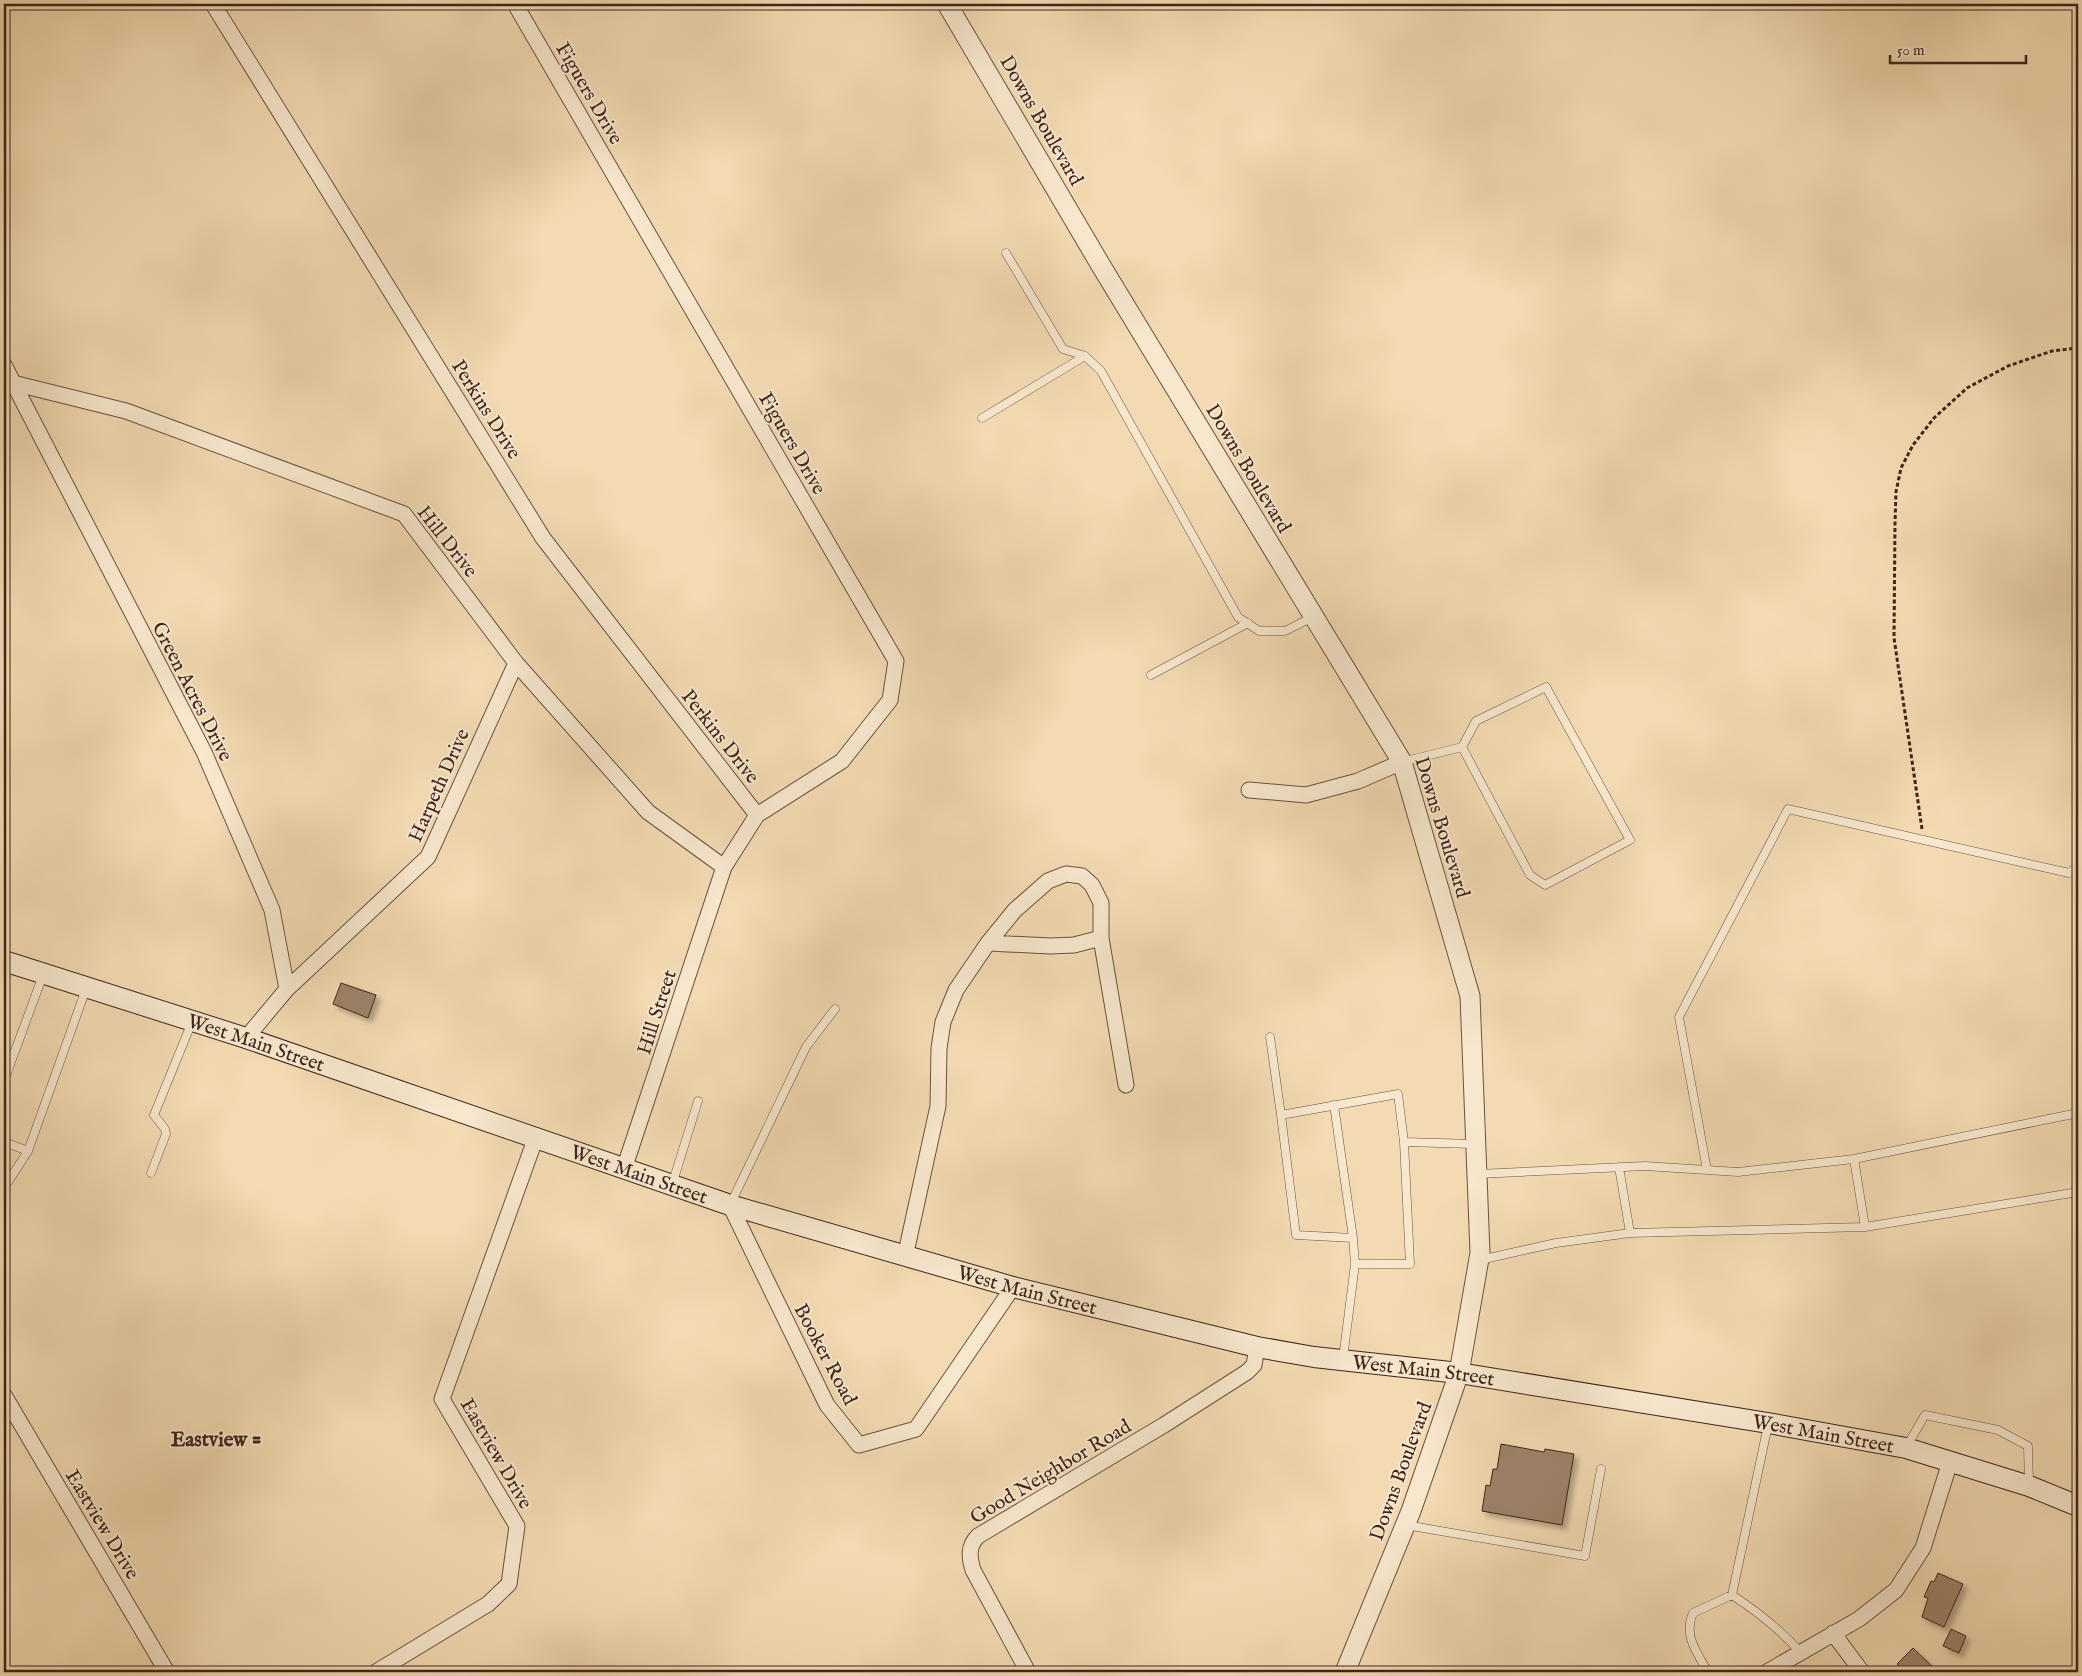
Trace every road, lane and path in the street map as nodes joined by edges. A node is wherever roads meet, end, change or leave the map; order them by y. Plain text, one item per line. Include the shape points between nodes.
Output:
1 (213, 4) edge
2 (515, 4) edge
3 (947, 4) edge
4 (1006, 253) dead end
5 (2078, 348) edge
6 (1085, 356) junction
7 (4, 365) edge
8 (13, 383) junction
9 (982, 418) dead end
10 (1313, 617) junction
11 (1248, 623) junction
12 (516, 663) junction
13 (1151, 675) dead end
14 (1462, 747) junction
15 (1402, 762) junction
16 (1249, 790) dead end
17 (756, 815) junction
18 (1924, 840) junction
19 (2078, 866) edge
20 (724, 867) junction
21 (1101, 938) junction
22 (988, 943) junction
23 (4, 961) edge
24 (43, 975) junction
25 (86, 988) junction
26 (287, 989) junction
27 (835, 1010) dead end
28 (192, 1022) junction
29 (1270, 1037) dead end
30 (246, 1038) junction
31 (4, 1081) edge
32 (1126, 1085) dead end
33 (698, 1100) dead end
34 (1334, 1106) junction
35 (2078, 1113) edge
36 (1282, 1115) junction
37 (536, 1137) junction
38 (4, 1142) edge
39 (1404, 1142) junction
40 (1476, 1144) junction
41 (28, 1151) junction
42 (1854, 1159) junction
43 (1619, 1167) junction
44 (624, 1168) junction
45 (1707, 1170) junction
46 (152, 1174) dead end
47 (1477, 1174) junction
48 (672, 1185) junction
49 (4, 1188) edge
50 (2078, 1192) edge
51 (730, 1204) junction
52 (1865, 1227) junction
53 (1630, 1233) junction
54 (1353, 1238) junction
55 (906, 1257) junction
56 (1478, 1260) junction
57 (1355, 1264) junction
58 (1013, 1288) junction
59 (1257, 1347) junction
60 (1343, 1360) junction
61 (1459, 1373) junction
62 (4, 1396) edge
63 (1768, 1423) junction
64 (1906, 1448) junction
65 (1950, 1462) junction
66 (1601, 1469) dead end
67 (2029, 1486) junction
68 (2078, 1506) edge
69 (1406, 1525) junction
70 (1732, 1595) junction
71 (1833, 1634) junction
72 (1801, 1653) junction
73 (167, 1672) edge
74 (376, 1672) edge
75 (1028, 1672) edge
76 (1345, 1672) edge
77 (1708, 1672) edge
78 (1767, 1672) edge
79 (1862, 1672) edge

1 - 17 street, Perkins Drive via 543,538
2 - 17 street, Figuers Drive via 896,661 890,700 842,761
3 - 10 street, Downs Boulevard
4 - 6 lane via 1063,349
5 - 18 path via 2052,352 2008,366 1967,388 1934,418 1913,445 1901,468 1896,492 1894,638
6 - 9 lane
6 - 11 lane via 1101,371 1238,617
7 - 8 street, Green Acres Drive
8 - 12 street, Hill Drive via 126,411 404,514
8 - 26 street, Green Acres Drive via 204,752 272,910
10 - 11 lane via 1285,631 1259,631
10 - 15 street, Downs Boulevard
11 - 13 lane
12 - 20 street, Hill Drive via 648,812
12 - 26 street, Harpeth Drive via 428,857
14 - 14 lane via 1530,875 1545,885 1630,840 1546,687 1476,721
14 - 15 lane
15 - 16 street via 1358,782 1306,795
15 - 40 street, Downs Boulevard via 1470,996
17 - 20 street, Figuers Drive
18 - 19 lane via 2070,873
18 - 45 lane via 1788,810 1679,1017
20 - 44 street, Hill Street
21 - 22 street via 1074,945
21 - 22 street via 1101,903 1092,884 1082,876 1066,874 1048,881 1015,910
21 - 32 street
22 - 55 street via 956,990 943,1022 938,1106
23 - 24 main road, West Main Street
24 - 25 main road, West Main Street
24 - 31 lane
25 - 28 main road, West Main Street
25 - 41 lane
26 - 30 street
27 - 51 lane via 806,1047
28 - 30 main road, West Main Street
28 - 46 lane via 154,1115 166,1134
29 - 36 lane
30 - 37 main road, West Main Street
33 - 48 lane
34 - 36 lane
34 - 39 lane via 1398,1094
34 - 54 lane
35 - 42 lane
36 - 54 lane via 1296,1234
37 - 44 main road, West Main Street
37 - 74 street, Eastview Drive via 442,1399 517,1526 509,1584 488,1604
38 - 41 lane
39 - 40 lane
39 - 57 lane via 1410,1264
40 - 47 street, Downs Boulevard
41 - 49 lane
42 - 45 lane via 1738,1172
42 - 52 lane
43 - 45 lane
43 - 47 lane
43 - 53 lane
44 - 48 main road, West Main Street
47 - 56 street, Downs Boulevard
48 - 51 main road, West Main Street
50 - 52 lane
51 - 55 main road, West Main Street
51 - 58 street, Booker Road via 827,1405 859,1445 916,1429
52 - 53 lane
53 - 56 lane via 1556,1243
54 - 57 lane
55 - 58 main road, West Main Street
56 - 61 street, Downs Boulevard
57 - 60 lane
58 - 59 main road, West Main Street
59 - 60 main road, West Main Street
59 - 75 street, Good Neighbor Road via 1254,1365 1247,1372 973,1541 969,1554 973,1570
60 - 61 main road, West Main Street
61 - 63 main road, West Main Street
61 - 69 street, Downs Boulevard
62 - 73 street, Eastview Drive
63 - 64 main road, West Main Street
63 - 70 lane
64 - 65 main road, West Main Street
64 - 67 lane via 1925,1415 1998,1430 2028,1446
65 - 67 main road, West Main Street
65 - 71 street via 1923,1548 1896,1590 1859,1619
66 - 69 lane via 1585,1556
67 - 68 main road, West Main Street
69 - 76 street, Downs Boulevard
70 - 72 lane via 1782,1632
70 - 77 lane via 1693,1613 1688,1623 1691,1639
71 - 72 street
71 - 79 street
72 - 78 street

